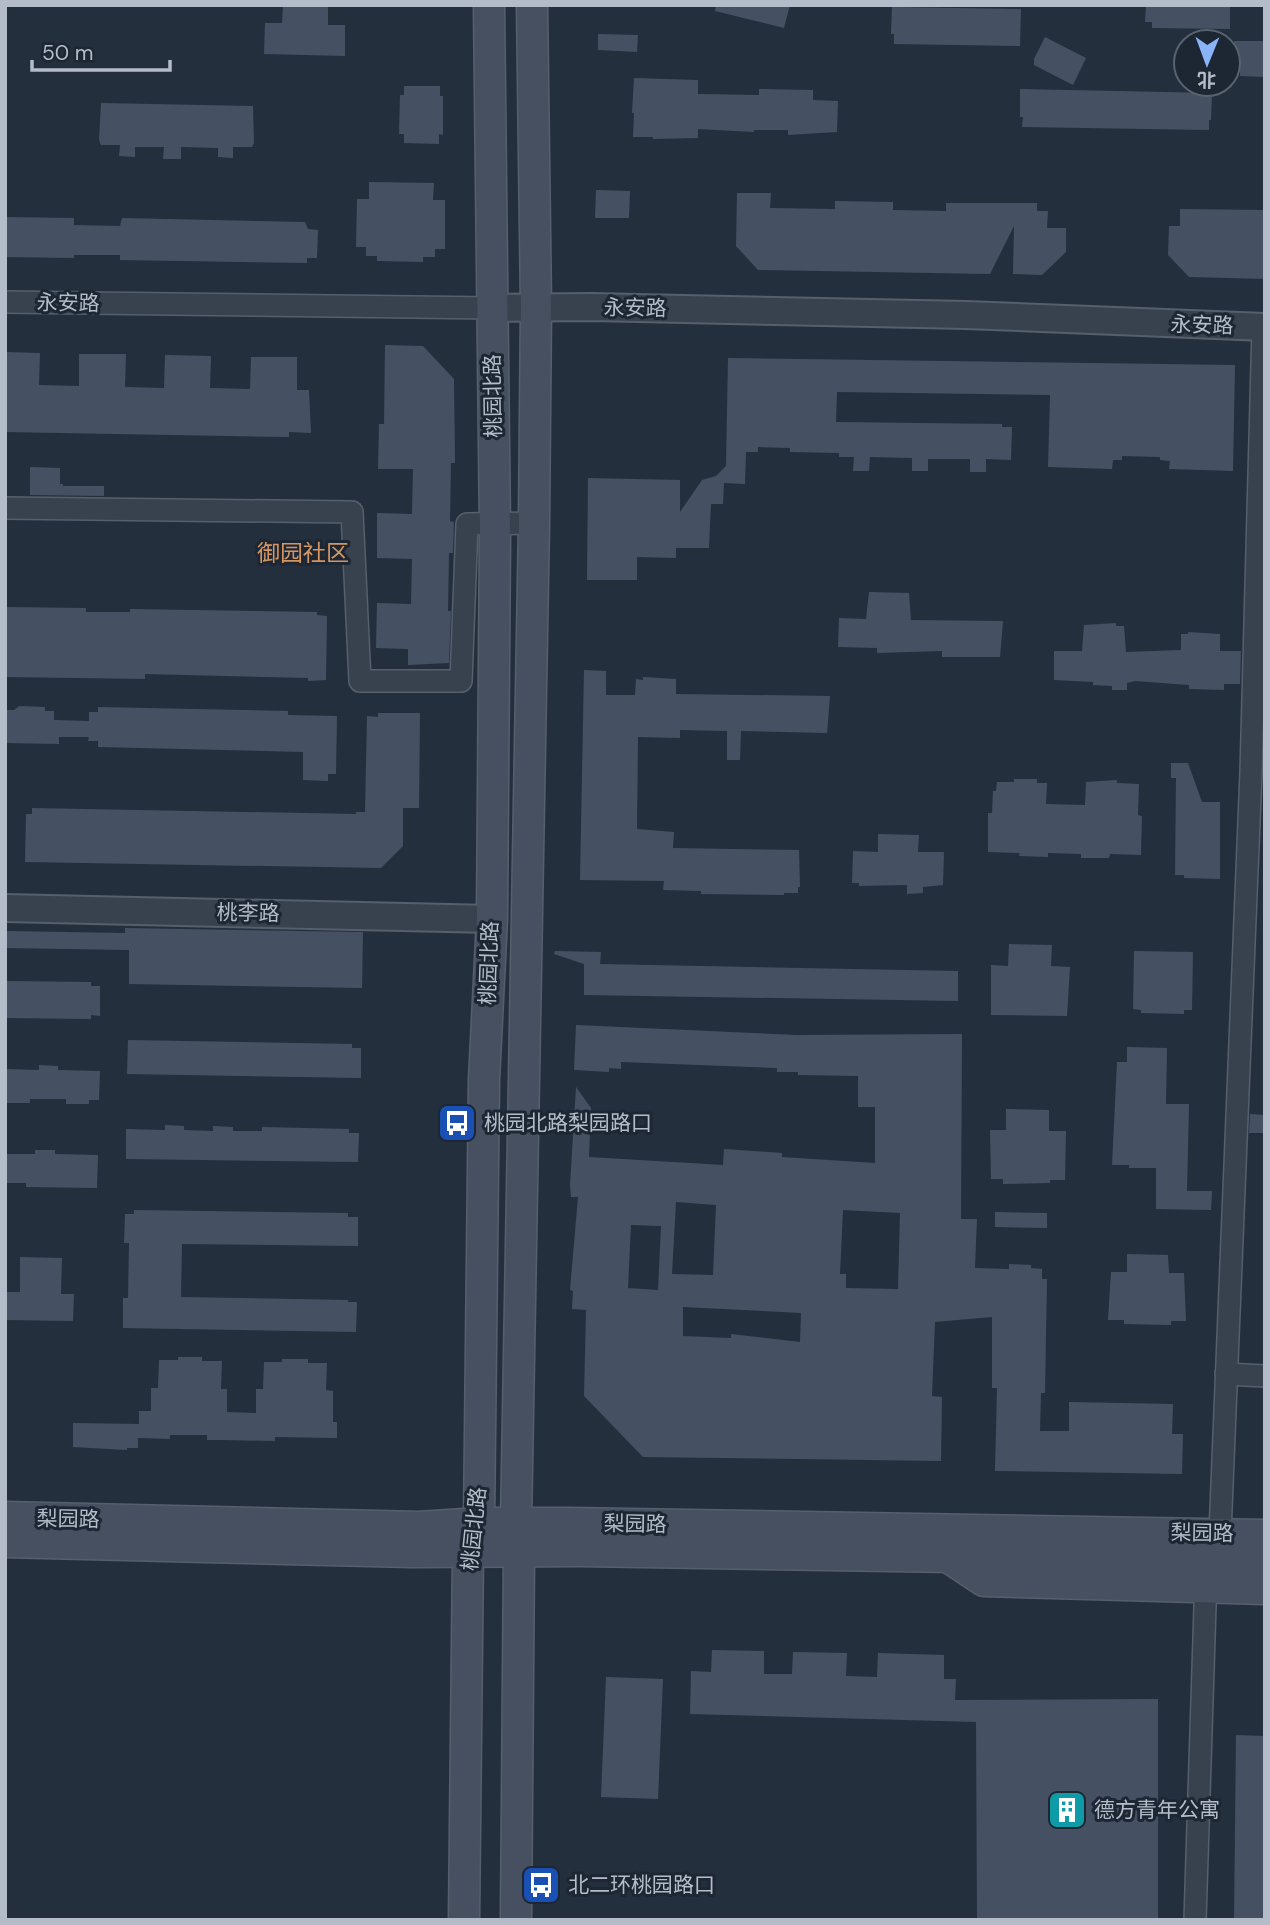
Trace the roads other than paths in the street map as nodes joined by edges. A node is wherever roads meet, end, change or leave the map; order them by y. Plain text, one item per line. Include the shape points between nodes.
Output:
1 (489, 5) edge
2 (532, 5) edge
3 (5, 302) edge
4 (536, 306) junction
5 (492, 309) junction
6 (1264, 327) edge
7 (5, 508) edge
8 (534, 523) junction
9 (495, 524) junction
10 (5, 908) edge
11 (492, 919) junction
12 (1226, 1374) junction
13 (1265, 1376) edge
14 (5, 1517) edge
15 (478, 1523) junction
16 (1220, 1534) junction
17 (1265, 1535) edge
18 (518, 1537) junction
19 (5, 1542) edge
20 (468, 1552) junction
21 (1265, 1562) edge
22 (1206, 1574) junction
23 (1265, 1589) edge
24 (464, 1920) edge
25 (516, 1920) edge
26 (1195, 1920) edge

1 - 5 main road, 桃园北路
2 - 4 main road, 桃园北路
3 - 5 street, 永安路
4 - 5 street, 永安路
4 - 6 street, 永安路
4 - 8 main road, 桃园北路
5 - 9 main road, 桃园北路
6 - 12 street
7 - 9 street via 352,512 360,681 461,681 467,524
8 - 9 street
8 - 18 main road, 桃园北路
9 - 11 main road, 桃园北路
10 - 11 street, 桃李路
11 - 15 main road, 桃园北路 via 484,1080
12 - 13 street
12 - 16 street
14 - 15 main road, 梨园路 via 419,1527
15 - 18 main road, 梨园路
15 - 20 main road, 桃园北路
16 - 17 main road, 梨园路
16 - 18 main road, 梨园路
16 - 22 street
18 - 20 main road, 梨园路
18 - 22 main road, 梨园路
18 - 25 main road, 桃园北路
19 - 20 main road, 梨园路
20 - 24 main road, 桃园北路
21 - 22 main road, 梨园路
22 - 23 main road
22 - 26 street

